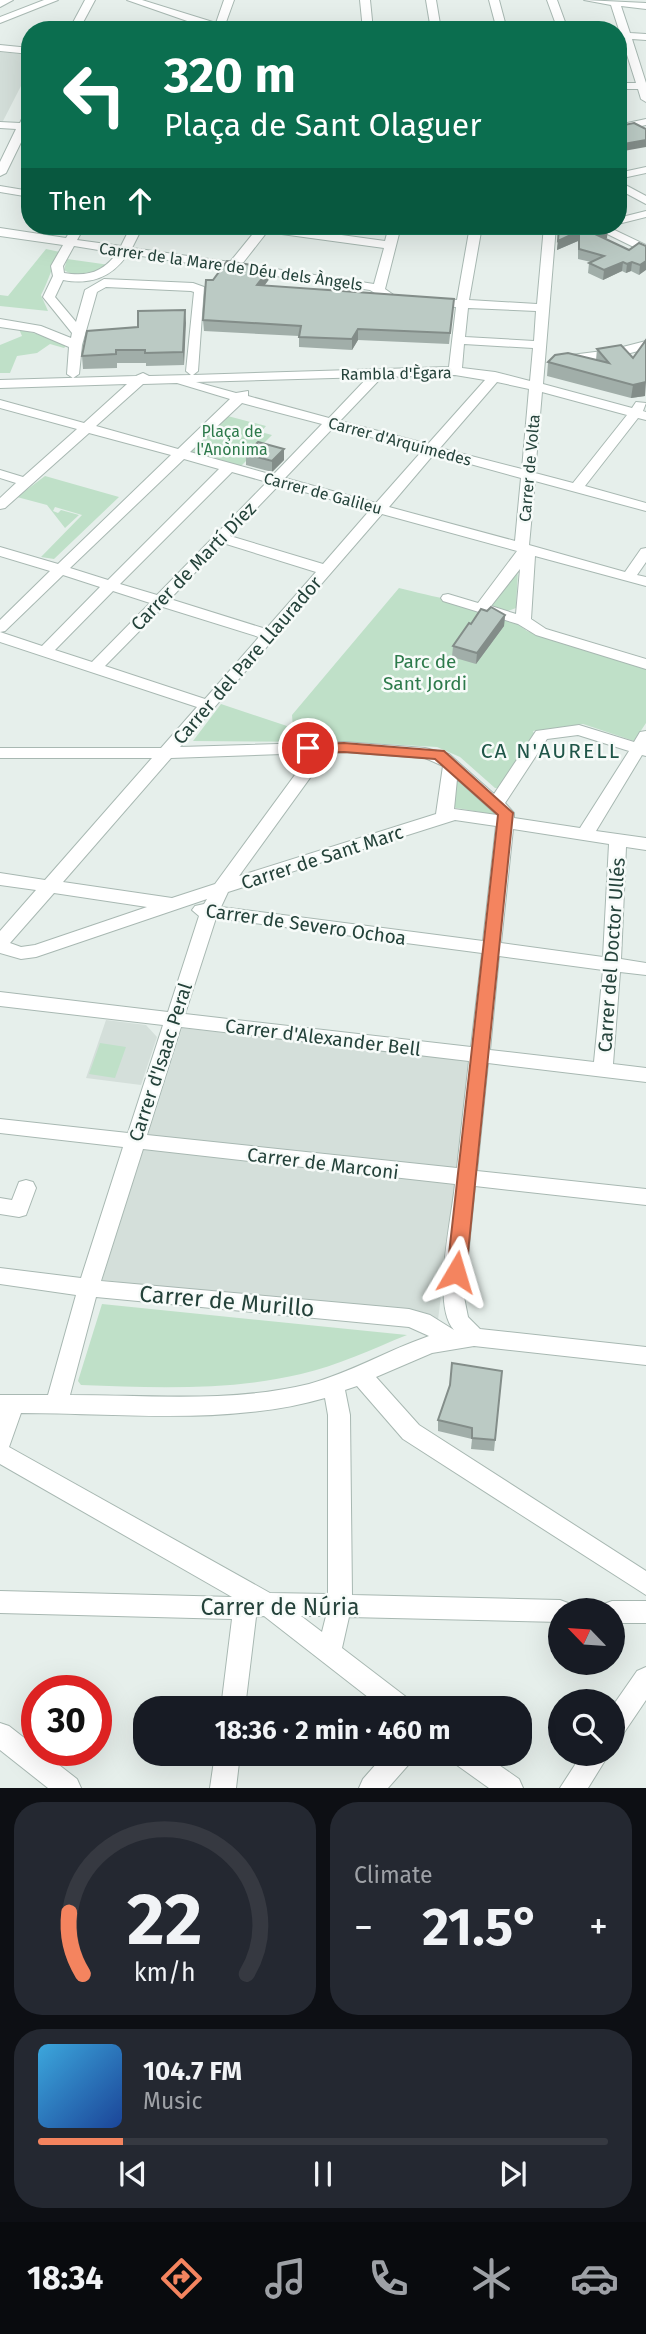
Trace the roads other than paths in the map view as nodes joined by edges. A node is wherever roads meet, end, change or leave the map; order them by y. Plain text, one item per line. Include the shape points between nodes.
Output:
1 (8, 0) edge
2 (53, 0) edge
3 (90, 0) edge
4 (132, 0) edge
5 (229, 0) edge
6 (365, 0) edge
7 (431, 0) edge
8 (494, 0) edge
9 (552, 0) edge
10 (589, 0) edge
11 (615, 2) junction
12 (0, 4) edge
13 (646, 6) edge
14 (0, 20) edge
15 (79, 21) edge
16 (188, 21) edge
17 (224, 21) edge
18 (367, 21) edge
19 (434, 21) edge
20 (500, 21) edge
21 (560, 21) edge
22 (618, 21) edge
23 (627, 36) edge
24 (646, 37) edge
25 (0, 48) edge
26 (627, 49) edge
27 (21, 50) edge
28 (644, 86) edge
29 (646, 99) edge
30 (646, 122) edge
31 (0, 125) edge
32 (627, 126) edge
33 (21, 127) edge
34 (21, 135) edge
35 (0, 144) edge
36 (14, 146) junction
37 (21, 146) edge
38 (646, 170) edge
39 (0, 173) edge
40 (627, 174) edge
41 (0, 189) edge
42 (627, 189) edge
43 (21, 192) edge
44 (646, 201) edge
45 (646, 214) edge
46 (627, 219) edge
47 (0, 232) edge
48 (75, 235) edge
49 (133, 235) edge
50 (254, 235) edge
51 (319, 235) edge
52 (393, 235) edge
53 (474, 235) edge
54 (548, 235) edge
55 (617, 235) edge
56 (72, 243) junction
57 (391, 246) junction
58 (646, 248) edge
59 (124, 259) junction
60 (233, 267) junction
61 (59, 276) junction
62 (379, 289) junction
63 (462, 304) junction
64 (544, 309) junction
65 (0, 323) edge
66 (459, 340) junction
67 (76, 345) junction
68 (540, 345) junction
69 (646, 345) edge
70 (456, 368) junction
71 (543, 370) junction
72 (192, 371) junction
73 (379, 373) junction
74 (74, 374) junction
75 (148, 375) junction
76 (495, 376) junction
77 (0, 377) edge
78 (255, 377) junction
79 (176, 379) junction
80 (0, 384) edge
81 (24, 384) junction
82 (237, 399) junction
83 (0, 404) edge
84 (642, 411) edge
85 (330, 423) junction
86 (87, 429) junction
87 (431, 449) junction
88 (180, 455) junction
89 (228, 468) junction
90 (0, 474) edge
91 (530, 475) junction
92 (275, 480) junction
93 (26, 482) junction
94 (577, 488) junction
95 (0, 505) edge
96 (646, 507) edge
97 (379, 508) junction
98 (221, 538) junction
99 (524, 549) junction
100 (0, 551) edge
101 (646, 552) edge
102 (326, 569) junction
103 (60, 570) junction
104 (628, 577) junction
105 (646, 582) edge
106 (110, 586) junction
107 (448, 598) dead end
108 (160, 601) junction
109 (482, 608) junction
110 (523, 621) junction
111 (0, 628) edge
112 (269, 635) junction
113 (0, 637) edge
114 (44, 652) junction
115 (646, 664) edge
116 (94, 668) junction
117 (208, 705) junction
118 (643, 745) edge
119 (322, 748) junction
120 (168, 751) junction
121 (6, 752) edge
122 (451, 764) junction
123 (0, 766) edge
124 (496, 803) junction
125 (444, 818) junction
126 (506, 821) junction
127 (584, 834) junction
128 (618, 840) junction
129 (646, 844) edge
130 (0, 879) edge
131 (50, 886) junction
132 (221, 888) junction
133 (176, 905) junction
134 (209, 912) junction
135 (0, 945) edge
136 (491, 948) junction
137 (612, 965) junction
138 (646, 969) edge
139 (0, 999) edge
140 (174, 1020) junction
141 (481, 1055) junction
142 (603, 1070) junction
143 (646, 1075) edge
144 (0, 1126) edge
145 (134, 1141) junction
146 (467, 1180) junction
147 (26, 1188) dead end
148 (646, 1197) edge
149 (0, 1206) edge
150 (1, 1280) edge
151 (88, 1288) junction
152 (448, 1338) junction
153 (485, 1338) junction
154 (646, 1356) edge
155 (360, 1374) junction
156 (333, 1385) junction
157 (6, 1404) edge
158 (56, 1404) junction
159 (0, 1443) edge
160 (0, 1453) edge
161 (646, 1584) edge
162 (0, 1602) edge
163 (340, 1605) junction
164 (256, 1606) junction
165 (548, 1611) edge
166 (625, 1612) edge
167 (646, 1612) edge
168 (329, 1654) junction
169 (646, 1679) edge
170 (236, 1696) edge
171 (385, 1696) edge
172 (625, 1710) edge
173 (0, 1735) edge
174 (226, 1766) edge
175 (391, 1766) edge
176 (480, 1766) edge
177 (588, 1766) edge
178 (68, 1788) edge
179 (223, 1788) edge
180 (372, 1788) edge
181 (510, 1788) edge
182 (573, 1788) edge

1 - 12 street
2 - 14 street
3 - 15 street
4 - 16 street
5 - 17 street
6 - 18 street
7 - 19 street
8 - 20 street
9 - 21 street
10 - 11 street
11 - 13 street
11 - 22 street
23 - 24 street
25 - 27 street
26 - 28 street
28 - 29 street
30 - 32 street
31 - 33 street
34 - 36 street
35 - 36 street
36 - 37 street
36 - 39 street
38 - 40 street
41 - 43 street
42 - 44 street
45 - 46 street
47 - 56 street, Carrer de la Mare de Déu dels Àngels
48 - 56 street
49 - 59 street
50 - 60 street
51 - 57 street
52 - 57 street
53 - 63 street
54 - 64 street, Carrer de Volta
55 - 58 street
56 - 59 street, Carrer de la Mare de Déu dels Àngels
56 - 61 street via 57,266
57 - 62 street
59 - 60 street, Carrer de la Mare de Déu dels Àngels
59 - 61 street via 101,276 79,280
60 - 62 street, Carrer de la Mare de Déu dels Àngels
61 - 67 street via 49,299 78,333
62 - 63 street, Carrer de la Mare de Déu dels Àngels via 392,300
63 - 64 street, Carrer de la Mare de Déu dels Àngels
63 - 66 street
64 - 68 street, Carrer de Volta
65 - 67 street via 37,329
66 - 68 street
66 - 70 street
67 - 72 street via 91,290 104,283 193,287 200,290
67 - 74 street
68 - 71 street, Carrer de Volta
69 - 71 street
70 - 71 street, Rambla d'Ègara
70 - 72 street, Rambla d'Ègara
70 - 73 street, Rambla d'Ègara
70 - 76 street, Rambla d'Ègara
71 - 76 street, Rambla d'Ègara
71 - 84 street, Rambla d'Ègara
71 - 91 street, Carrer de Volta
72 - 75 street, Rambla d'Ègara
73 - 78 street, Rambla d'Ègara
73 - 85 street, Carrer de Martí Díez
74 - 75 street, Rambla d'Ègara
74 - 77 street, Rambla d'Ègara
75 - 79 street, Carrer d'Arquímedes
75 - 81 street, Rambla d'Ègara
75 - 86 street
76 - 87 street, Carrer del Pare Llaurador
78 - 79 street, Rambla d'Ègara
78 - 82 street
79 - 82 street, Carrer d'Arquímedes
80 - 81 street, Rambla d'Ègara
81 - 83 street
82 - 85 street, Carrer d'Arquímedes
82 - 88 street
83 - 86 street, Carrer de Galileu
84 - 94 street
85 - 87 street, Carrer d'Arquímedes
85 - 92 street, Carrer de Martí Díez
86 - 88 street, Carrer de Galileu
86 - 93 street
87 - 91 street, Carrer d'Arquímedes
87 - 97 street, Carrer del Pare Llaurador
88 - 89 street, Carrer de Galileu
88 - 103 street
89 - 92 street, Carrer de Galileu
89 - 106 street
90 - 93 street
91 - 94 street, Carrer d'Arquímedes
91 - 99 street, Carrer de Volta
92 - 97 street, Carrer de Galileu
92 - 98 street, Carrer de Martí Díez
93 - 95 street
94 - 96 street, Carrer d'Arquímedes
97 - 99 street, Carrer de Galileu
97 - 102 street, Carrer del Pare Llaurador
98 - 102 street
98 - 108 street, Carrer de Martí Díez
99 - 104 street, Carrer de Galileu
99 - 109 street
99 - 110 street, Carrer de Volta via 528,555
100 - 103 street
101 - 104 street
102 - 112 street, Carrer del Pare Llaurador
103 - 106 street
103 - 111 street
104 - 105 street, Carrer de Galileu
106 - 108 street
106 - 114 street
107 - 109 street
108 - 112 street
108 - 116 street, Carrer de Martí Díez
109 - 110 street
110 - 115 street via 541,632
112 - 117 street, Carrer del Pare Llaurador
113 - 114 street
114 - 116 street
116 - 117 street
117 - 120 street, Carrer del Pare Llaurador
118 - 124 street via 579,730 542,735
118 - 127 street
119 - 120 street
119 - 122 street via 425,753 439,755
119 - 132 street, Carrer d'Isaac Peral
120 - 121 street
120 - 131 street, Carrer del Pare Llaurador
121 - 123 street
122 - 124 street
122 - 125 street
124 - 126 street via 506,813
125 - 126 street, Carrer de Sant Marc via 454,814
125 - 132 street, Carrer de Sant Marc
126 - 127 street, Carrer de Sant Marc
126 - 136 street
127 - 128 street, Carrer de Sant Marc
128 - 129 street, Carrer de Sant Marc
128 - 137 street, Carrer del Doctor Ullés
130 - 131 street, Carrer de Severo Ochoa
131 - 133 street, Carrer de Severo Ochoa
131 - 135 street, Carrer del Pare Llaurador
132 - 133 street, Carrer de Sant Marc
132 - 134 street, Carrer d'Isaac Peral
133 - 134 street, Carrer de Severo Ochoa
133 - 135 street, Carrer de Sant Marc via 36,951 20,953
134 - 136 street, Carrer de Severo Ochoa
134 - 140 street, Carrer d'Isaac Peral
136 - 137 street, Carrer de Severo Ochoa
136 - 141 street
137 - 138 street, Carrer de Severo Ochoa
137 - 142 street, Carrer del Doctor Ullés
139 - 140 street, Carrer d'Alexander Bell
140 - 141 street, Carrer d'Alexander Bell
140 - 145 street, Carrer d'Isaac Peral
141 - 142 street, Carrer d'Alexander Bell
141 - 146 street
142 - 143 street, Carrer d'Alexander Bell
144 - 145 street, Carrer de Marconi
145 - 146 street, Carrer de Marconi
145 - 151 street, Carrer d'Isaac Peral
146 - 148 street, Carrer de Marconi
146 - 153 street via 453,1297 458,1321
147 - 149 street via 19,1209
150 - 151 street, Carrer de Murillo
151 - 152 street, Carrer de Murillo via 409,1318
151 - 158 street, Carrer d'Isaac Peral
152 - 153 street
152 - 155 street
153 - 154 street
155 - 156 street
155 - 161 street via 411,1432
156 - 158 street via 263,1401
156 - 163 street via 339,1415
157 - 158 street
157 - 159 street
160 - 164 street
162 - 164 street, Carrer de Núria
163 - 164 street, Carrer de Núria
163 - 165 street, Carrer de Núria
163 - 168 street
164 - 168 street
164 - 170 street
166 - 167 street
168 - 171 street
169 - 172 street
173 - 178 street
174 - 179 street
175 - 180 street
176 - 181 street
177 - 182 street

